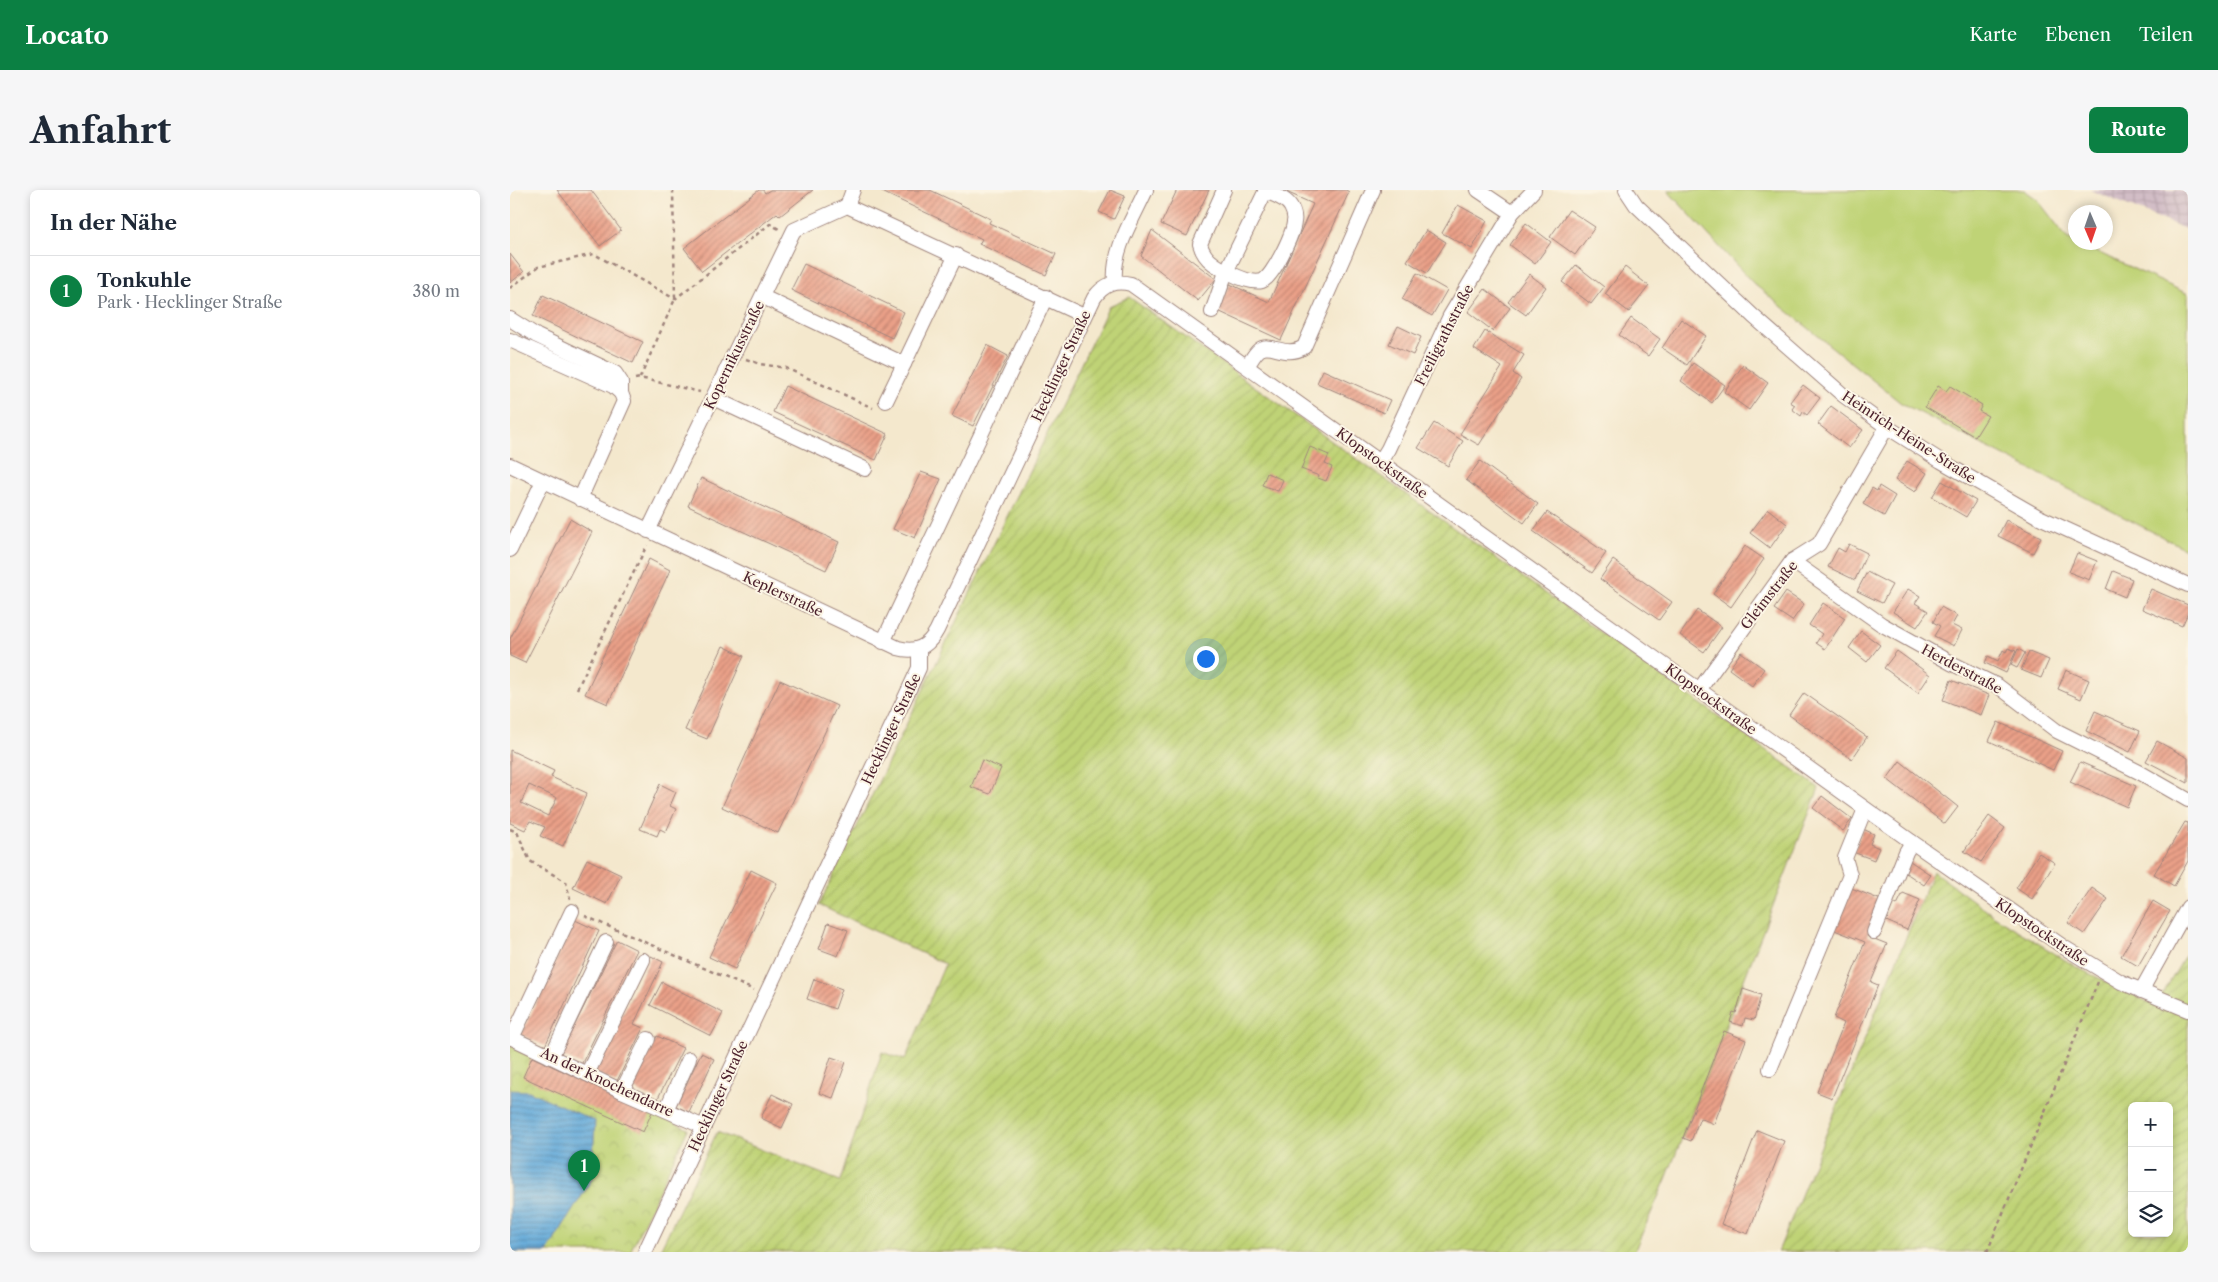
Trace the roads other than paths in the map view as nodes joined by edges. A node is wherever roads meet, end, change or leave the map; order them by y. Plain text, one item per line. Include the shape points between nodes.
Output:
1 (853, 190) edge
2 (1146, 190) edge
3 (1224, 190) edge
4 (1373, 190) edge
5 (1478, 190) edge
6 (1534, 190) edge
7 (1626, 190) edge
8 (1266, 191) edge
9 (846, 206) junction
10 (1512, 213) junction
11 (956, 255) junction
12 (1226, 272) junction
13 (1115, 282) junction
14 (763, 297) junction
15 (1046, 297) junction
16 (1212, 312) dead end
17 (1084, 316) junction
18 (510, 319) edge
19 (510, 340) edge
20 (904, 364) junction
21 (1247, 366) junction
22 (622, 392) junction
23 (714, 398) junction
24 (886, 400) road end
25 (1887, 427) junction
26 (1380, 462) junction
27 (510, 465) edge
28 (865, 469) dead end
29 (543, 480) junction
30 (580, 499) junction
31 (648, 531) junction
32 (510, 550) edge
33 (1792, 561) junction
34 (2188, 585) edge
35 (883, 642) junction
36 (919, 649) junction
37 (1699, 690) junction
38 (2188, 800) edge
39 (1865, 809) junction
40 (1912, 842) junction
41 (2188, 907) edge
42 (572, 911) road end
43 (1874, 932) dead end
44 (606, 942) dead end
45 (643, 960) dead end
46 (2141, 991) junction
47 (2188, 1010) edge
48 (511, 1038) edge
49 (648, 1039) dead end
50 (551, 1057) junction
51 (689, 1059) dead end
52 (1770, 1069) dead end
53 (587, 1074) junction
54 (622, 1091) junction
55 (666, 1110) junction
56 (704, 1127) junction
57 (645, 1252) edge

1 - 9 street
2 - 13 street via 1115,262
3 - 12 street via 1200,244 1205,256
4 - 21 street via 1304,347 1290,353 1259,349
5 - 10 street
6 - 10 street, Freiligrathstraße
7 - 25 street, Heinrich-Heine-Straße via 1636,205 1753,316 1843,395
8 - 12 street
8 - 12 street via 1286,201 1292,208 1294,221 1273,270 1264,280 1254,282
9 - 11 street
9 - 14 street, Kopernikusstraße via 794,230
10 - 26 street, Freiligrathstraße via 1450,316
11 - 15 street
11 - 20 street
12 - 16 street
13 - 17 street, Hecklinger Straße via 1100,289
13 - 21 street, Klopstockstraße via 1140,289
14 - 20 street
14 - 23 street, Kopernikusstraße
15 - 17 street
15 - 35 street
17 - 36 street, Hecklinger Straße via 937,630
18 - 22 street via 537,336 615,373
19 - 22 street
20 - 24 street
21 - 26 street, Klopstockstraße
22 - 30 street
23 - 28 street
23 - 31 street, Kopernikusstraße
25 - 33 street, Gleimstraße via 1819,544
25 - 34 street, Heinrich-Heine-Straße via 2037,516
26 - 37 street, Klopstockstraße
27 - 29 street, Keplerstraße
29 - 30 street, Keplerstraße
29 - 32 street
30 - 31 street, Keplerstraße
31 - 35 street, Keplerstraße
33 - 37 street, Gleimstraße
33 - 38 street, Herderstraße via 1881,624 1998,686 2057,731
35 - 36 street, Keplerstraße via 904,650
36 - 56 street, Hecklinger Straße via 920,668
37 - 39 street, Klopstockstraße
39 - 40 street, Klopstockstraße
39 - 52 street via 1844,858 1850,875
40 - 43 street
40 - 46 street, Klopstockstraße via 2065,948
41 - 46 street
42 - 48 street
44 - 50 street
45 - 53 street
46 - 47 street, Klopstockstraße
48 - 50 street, An der Knochendarre
49 - 54 street
50 - 53 street, An der Knochendarre
51 - 55 street
53 - 54 street, An der Knochendarre
54 - 55 street, An der Knochendarre
55 - 56 street, An der Knochendarre
56 - 57 street, Hecklinger Straße

